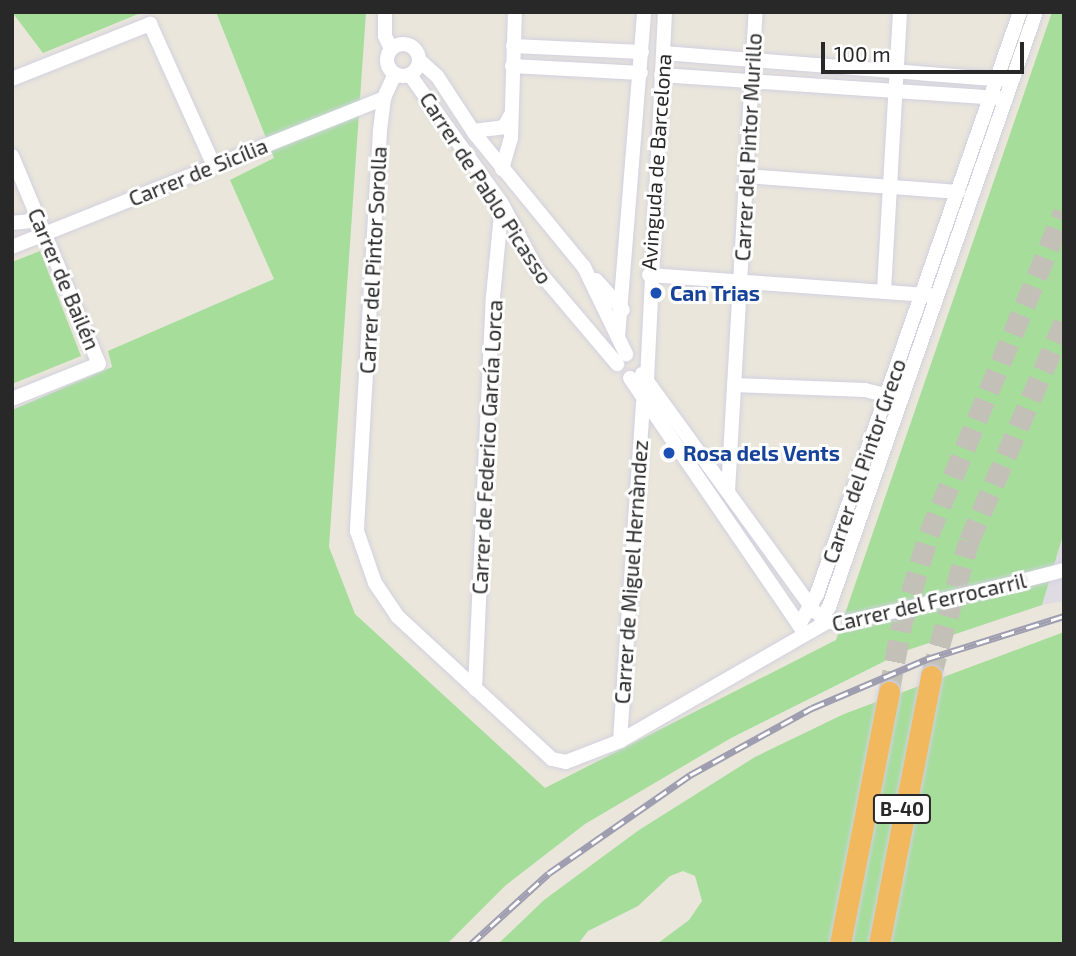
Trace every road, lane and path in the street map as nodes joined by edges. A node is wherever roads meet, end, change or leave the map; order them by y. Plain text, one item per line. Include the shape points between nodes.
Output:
1 (385, 12) edge
2 (515, 12) edge
3 (644, 12) edge
4 (665, 12) edge
5 (756, 12) edge
6 (900, 12) edge
7 (1020, 12) edge
8 (1037, 12) edge
9 (513, 46) junction
10 (391, 49) junction
11 (642, 52) junction
12 (663, 53) junction
13 (753, 59) junction
14 (419, 61) junction
15 (512, 66) junction
16 (898, 69) junction
17 (640, 73) junction
18 (403, 75) junction
19 (661, 75) junction
20 (997, 78) junction
21 (12, 79) edge
22 (752, 81) junction
23 (1009, 90) junction
24 (897, 93) junction
25 (384, 98) junction
26 (989, 98) junction
27 (510, 116) junction
28 (473, 131) junction
29 (12, 156) edge
30 (214, 166) junction
31 (502, 169) junction
32 (746, 176) junction
33 (891, 187) junction
34 (958, 192) junction
35 (502, 204) junction
36 (12, 223) edge
37 (44, 227) junction
38 (12, 247) edge
39 (584, 267) junction
40 (649, 275) junction
41 (740, 281) junction
42 (884, 290) junction
43 (923, 293) junction
44 (938, 298) junction
45 (624, 310) junction
46 (618, 337) junction
47 (621, 359) junction
48 (641, 369) junction
49 (734, 385) junction
50 (887, 395) junction
51 (12, 399) edge
52 (902, 400) junction
53 (643, 403) junction
54 (728, 491) junction
55 (1064, 570) edge
56 (820, 616) junction
57 (802, 635) junction
58 (931, 676) tunnel mouth
59 (475, 689) junction
60 (889, 692) tunnel mouth
61 (620, 741) junction
62 (840, 944) edge
63 (879, 944) edge

1 - 10 street via 385,36
2 - 9 street
3 - 11 street, Avinguda de Barcelona
4 - 12 street, Avinguda de Barcelona
5 - 13 street, Carrer del Pintor Murillo
6 - 16 street
7 - 20 street, Carrer del Pintor Greco
8 - 23 street, Carrer del Pintor Greco
9 - 11 street
9 - 15 street
10 - 14 street, Carrer de Pablo Picasso via 408,45
10 - 18 street via 387,62
11 - 17 street, Avinguda de Barcelona
12 - 13 street
12 - 19 street, Avinguda de Barcelona
13 - 16 street
13 - 22 street, Carrer del Pintor Murillo
14 - 18 street, Carrer del Pintor Sorolla
14 - 28 street, Carrer de Pablo Picasso via 437,76
15 - 17 street
15 - 27 street
16 - 20 street
16 - 24 street
17 - 45 street, Avinguda de Barcelona
18 - 25 street, Carrer del Pintor Sorolla
18 - 35 street, Carrer de Pablo Picasso
19 - 22 street
19 - 40 street, Avinguda de Barcelona
20 - 23 street
20 - 26 street, Carrer del Pintor Greco
21 - 30 street via 150,24
22 - 24 street
22 - 32 street, Carrer del Pintor Murillo
23 - 26 street
23 - 44 street, Carrer del Pintor Greco
24 - 26 street
24 - 33 street
25 - 30 street, Carrer de Sicília
25 - 59 street, Carrer del Pintor Sorolla via 357,531 375,583 397,616
26 - 34 street, Carrer del Pintor Greco
27 - 28 street via 503,127
27 - 31 street via 511,138
28 - 31 street, Carrer de Pablo Picasso
29 - 37 street, Carrer de Bailén
30 - 37 street, Carrer de Sicília
31 - 39 street, Carrer de Pablo Picasso
32 - 33 street
32 - 41 street, Carrer del Pintor Murillo
33 - 34 street
33 - 42 street
34 - 43 street, Carrer del Pintor Greco
35 - 47 street, Carrer de Pablo Picasso via 536,268
35 - 59 street, Carrer de Federico García Lorca via 493,297
36 - 37 street
37 - 38 street, Carrer de Sicília
37 - 51 street, Carrer de Bailén via 99,364
39 - 45 street, Carrer de Pablo Picasso
39 - 46 street, Carrer de Pablo Picasso
40 - 41 street
40 - 48 street, Avinguda de Barcelona
41 - 42 street
41 - 49 street, Carrer del Pintor Murillo
42 - 43 street
43 - 44 street
43 - 50 street, Carrer del Pintor Greco
44 - 52 street, Carrer del Pintor Greco
45 - 46 street, Avinguda de Barcelona
46 - 47 street, Carrer de Pablo Picasso
47 - 48 street
47 - 48 street via 620,374
48 - 53 street
48 - 54 street
49 - 50 street
49 - 54 street, Carrer del Pintor Murillo
50 - 52 street
50 - 56 street, Carrer del Pintor Greco
52 - 56 street, Carrer del Pintor Greco via 829,607
53 - 57 street
53 - 61 street, Carrer de Miguel Hernàndez
54 - 56 street
55 - 56 street, Carrer del Ferrocarril, bridge via 849,622
56 - 57 street, Carrer del Ferrocarril
56 - 57 street, Carrer del Pintor Greco
57 - 61 street
58 - 63 highway, B-40
59 - 61 street via 559,761 583,758
60 - 62 highway, B-40

